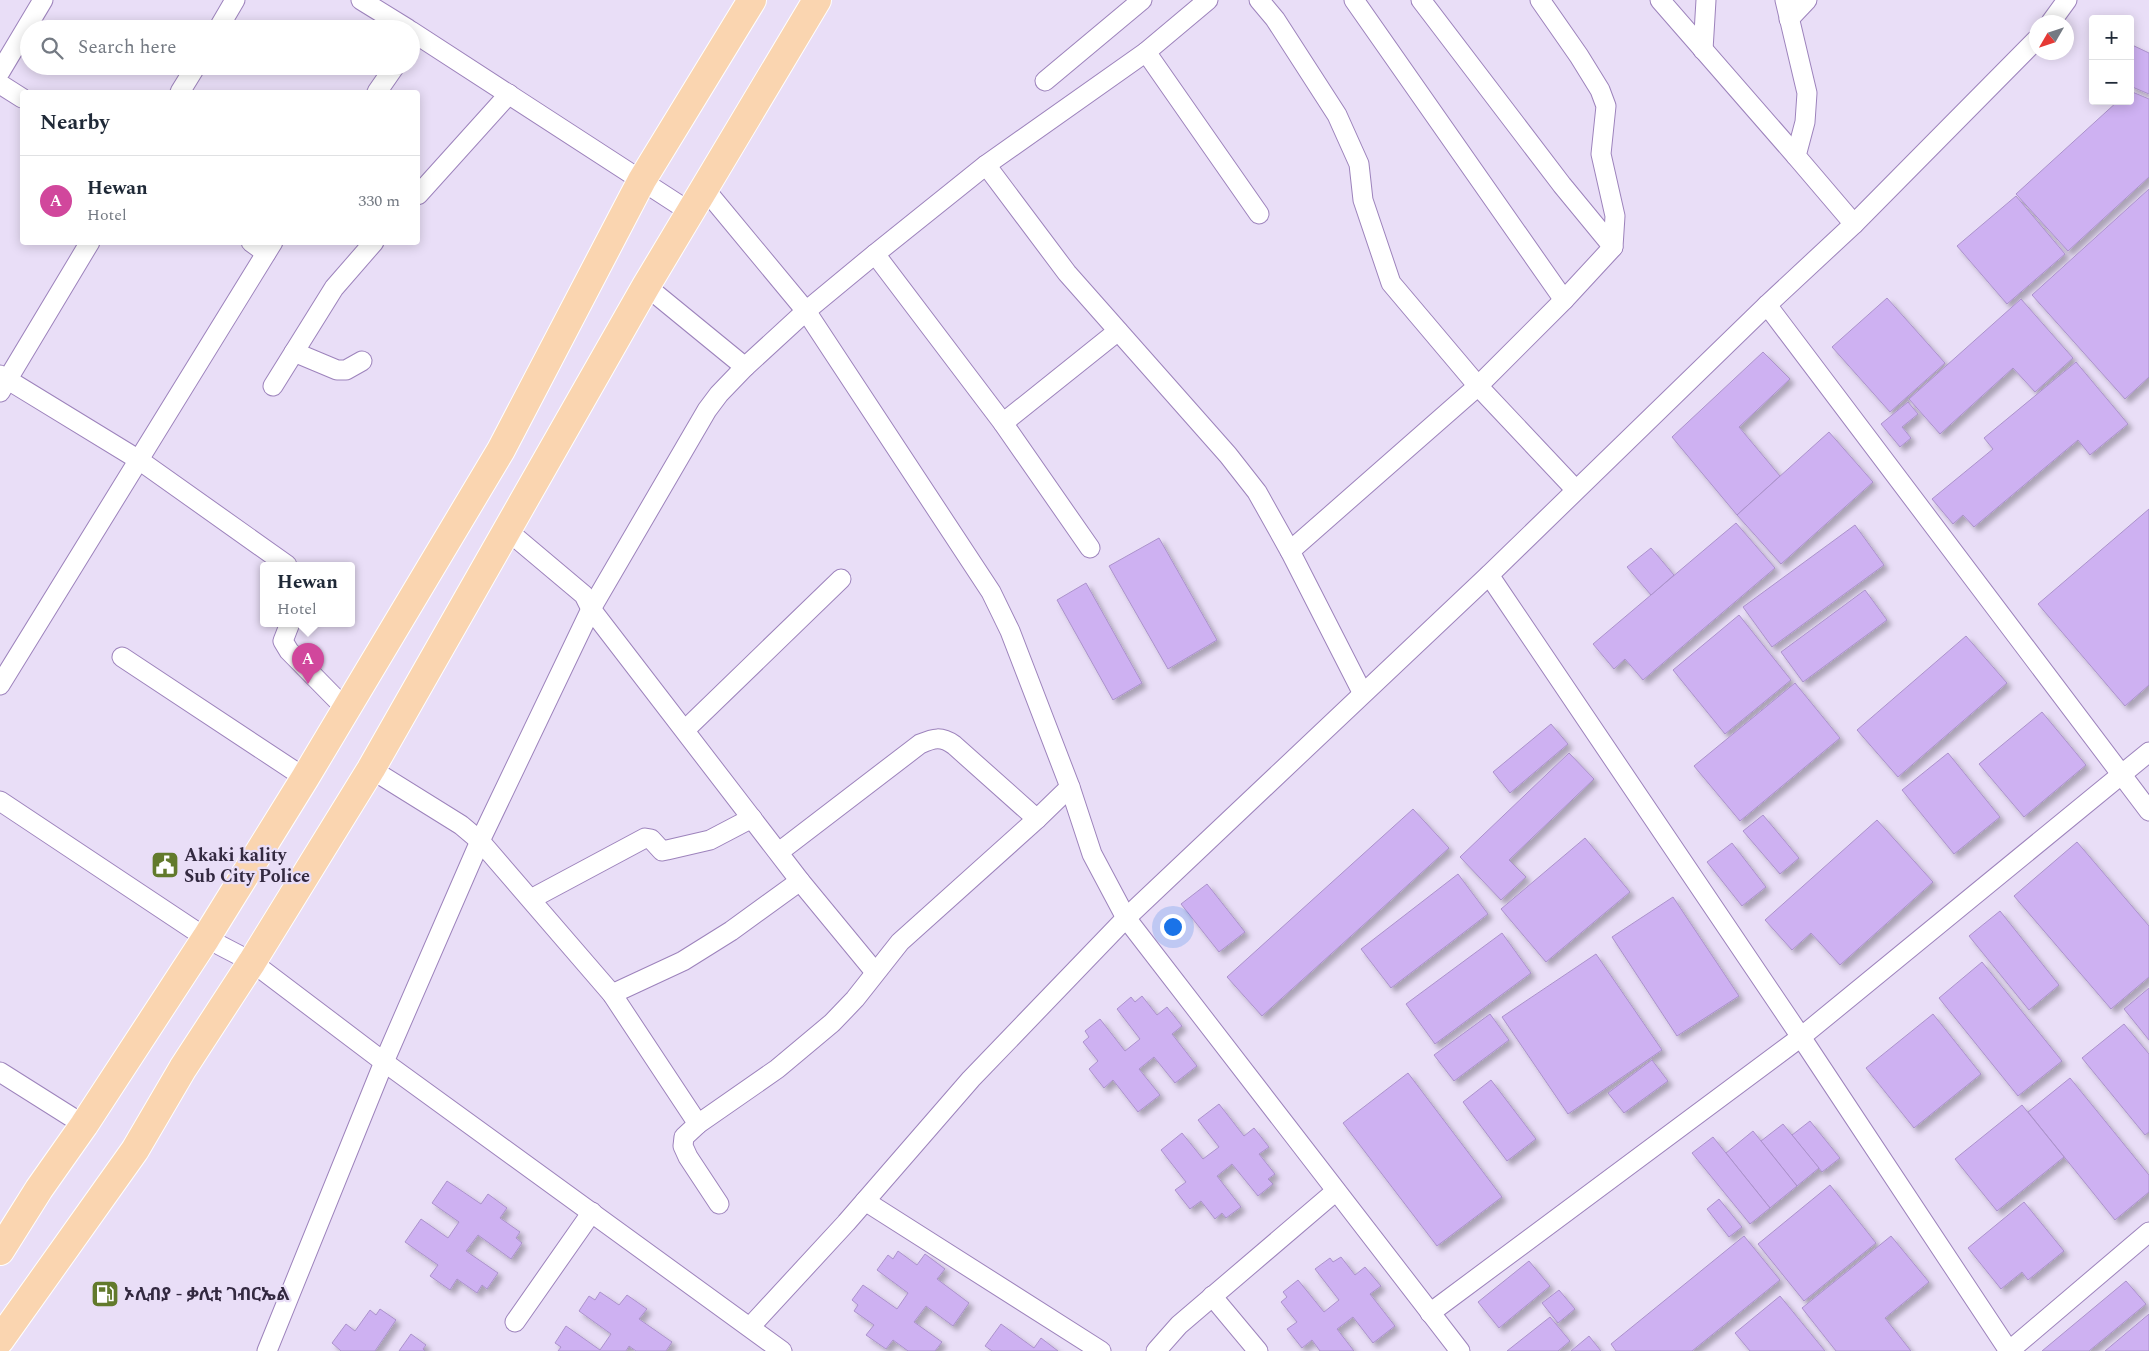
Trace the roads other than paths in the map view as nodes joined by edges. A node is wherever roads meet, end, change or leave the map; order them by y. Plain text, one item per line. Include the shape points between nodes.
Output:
1 (43, 0) edge
2 (236, 0) edge
3 (361, 0) edge
4 (752, 0) edge
5 (817, 0) edge
6 (1142, 0) edge
7 (1208, 0) edge
8 (1259, 0) edge
9 (1354, 0) edge
10 (1421, 0) edge
11 (1540, 0) edge
12 (1660, 0) edge
13 (1706, 0) edge
14 (1785, 0) edge
15 (1807, 0) edge
16 (2068, 0) edge
17 (2056, 15) edge
18 (1789, 19) junction
19 (31, 20) edge
20 (224, 20) edge
21 (391, 20) edge
22 (20, 39) edge
23 (420, 39) edge
24 (2029, 47) edge
25 (1703, 50) junction
26 (1146, 52) junction
27 (0, 72) edge
28 (190, 75) edge
29 (389, 75) edge
30 (1045, 81) dead end
31 (0, 84) edge
32 (181, 90) edge
33 (378, 90) edge
34 (509, 94) junction
35 (20, 97) edge
36 (1796, 156) junction
37 (986, 165) junction
38 (642, 180) junction
39 (704, 188) junction
40 (420, 193) edge
41 (690, 212) junction
42 (1259, 214) dead end
43 (1854, 224) junction
44 (88, 245) edge
45 (371, 245) edge
46 (263, 246) edge
47 (1613, 247) junction
48 (875, 254) junction
49 (646, 286) junction
50 (1564, 300) junction
51 (1767, 304) junction
52 (806, 311) junction
53 (1118, 331) junction
54 (294, 352) junction
55 (362, 361) dead end
56 (745, 367) junction
57 (3, 382) edge
58 (273, 386) dead end
59 (1478, 386) junction
60 (1003, 422) junction
61 (139, 460) junction
62 (1575, 489) junction
63 (508, 531) junction
64 (1090, 548) dead end
65 (1290, 551) junction
66 (283, 562) edge
67 (1489, 575) junction
68 (841, 579) dead end
69 (591, 609) junction
70 (288, 627) edge
71 (122, 657) dead end
72 (0, 685) edge
73 (1362, 692) junction
74 (345, 708) junction
75 (685, 730) junction
76 (2149, 752) edge
77 (371, 769) junction
78 (2122, 776) junction
79 (305, 778) junction
80 (1070, 788) junction
81 (0, 801) edge
82 (2149, 811) edge
83 (752, 818) junction
84 (1037, 819) junction
85 (480, 841) junction
86 (779, 852) junction
87 (800, 881) junction
88 (531, 900) junction
89 (1126, 918) junction
90 (206, 938) junction
91 (252, 962) junction
92 (875, 972) junction
93 (612, 994) junction
94 (1800, 1037) junction
95 (384, 1062) junction
96 (0, 1072) edge
97 (698, 1124) junction
98 (84, 1126) junction
99 (1336, 1191) junction
100 (864, 1201) junction
101 (718, 1204) dead end
102 (592, 1212) junction
103 (2149, 1232) edge
104 (0, 1251) edge
105 (1212, 1296) junction
106 (1430, 1313) junction
107 (515, 1322) dead end
108 (750, 1327) junction
109 (0, 1340) edge
110 (0, 1345) edge
111 (775, 1349) edge
112 (6, 1351) edge
113 (267, 1351) edge
114 (1101, 1351) edge
115 (1156, 1351) edge
116 (1258, 1351) edge
117 (1460, 1351) edge
118 (2009, 1351) edge

1 - 19 street
2 - 20 street
3 - 21 street
4 - 38 main road
5 - 39 main road
6 - 30 street
7 - 26 street
8 - 59 street via 1275,19 1337,115 1359,164 1363,200 1391,282
9 - 50 street
10 - 47 street via 1562,186
11 - 47 street via 1579,56 1606,106 1601,154 1615,216
12 - 25 street
13 - 25 street
14 - 18 street
15 - 18 street
16 - 17 street
18 - 36 street via 1807,93 1805,122
22 - 27 street
23 - 34 street
24 - 43 street
25 - 36 street
26 - 37 street
26 - 42 street
28 - 32 street
29 - 33 street
31 - 35 street
34 - 38 street
34 - 40 street
36 - 43 street
37 - 48 street
37 - 53 street via 1067,273
38 - 41 street
38 - 74 main road via 501,450
39 - 41 main road
39 - 52 street
41 - 49 main road
43 - 51 street
44 - 57 street
45 - 54 street via 334,288
46 - 61 street
47 - 50 street
48 - 52 street
48 - 60 street
49 - 56 street
49 - 63 main road
50 - 59 street
51 - 62 street
51 - 78 street
52 - 56 street
52 - 80 street via 1002,612
53 - 60 street
53 - 65 street via 1257,492
54 - 55 street via 337,370 346,370
54 - 58 street
56 - 69 street via 706,410
57 - 61 street
59 - 62 street
59 - 65 street
60 - 64 street
61 - 66 street
61 - 72 street
62 - 67 street
63 - 69 street via 584,594
63 - 77 main road
65 - 73 street
67 - 73 street
67 - 94 street
68 - 75 street
69 - 75 street
69 - 85 street
70 - 74 street via 283,641 288,651
71 - 79 street
73 - 89 street
74 - 79 main road
75 - 83 street
76 - 78 street
77 - 85 street via 461,825
77 - 91 main road
78 - 82 street
78 - 94 street
79 - 90 main road
80 - 84 street
80 - 89 street via 1092,854
81 - 90 street
83 - 86 street
83 - 88 street via 703,842 667,850 659,849 651,839 640,840
84 - 86 street via 954,744 945,738 932,738
84 - 92 street via 900,942
85 - 88 street
85 - 95 street
86 - 87 street
87 - 92 street
87 - 93 street via 683,962
88 - 93 street
89 - 99 street
89 - 100 street via 971,1080
90 - 91 street
90 - 98 main road
91 - 95 street
91 - 109 main road via 183,1068 135,1150
92 - 97 street via 856,999 832,1023 777,1069
93 - 97 street
94 - 106 street
94 - 118 street
95 - 102 street
95 - 113 street
96 - 98 street
97 - 101 street via 684,1137 683,1146
98 - 104 main road
99 - 105 street
99 - 106 street
100 - 108 street
100 - 114 street
102 - 107 street
102 - 108 street
103 - 118 street
105 - 115 street
105 - 116 street
106 - 117 street
108 - 111 street
110 - 112 street

